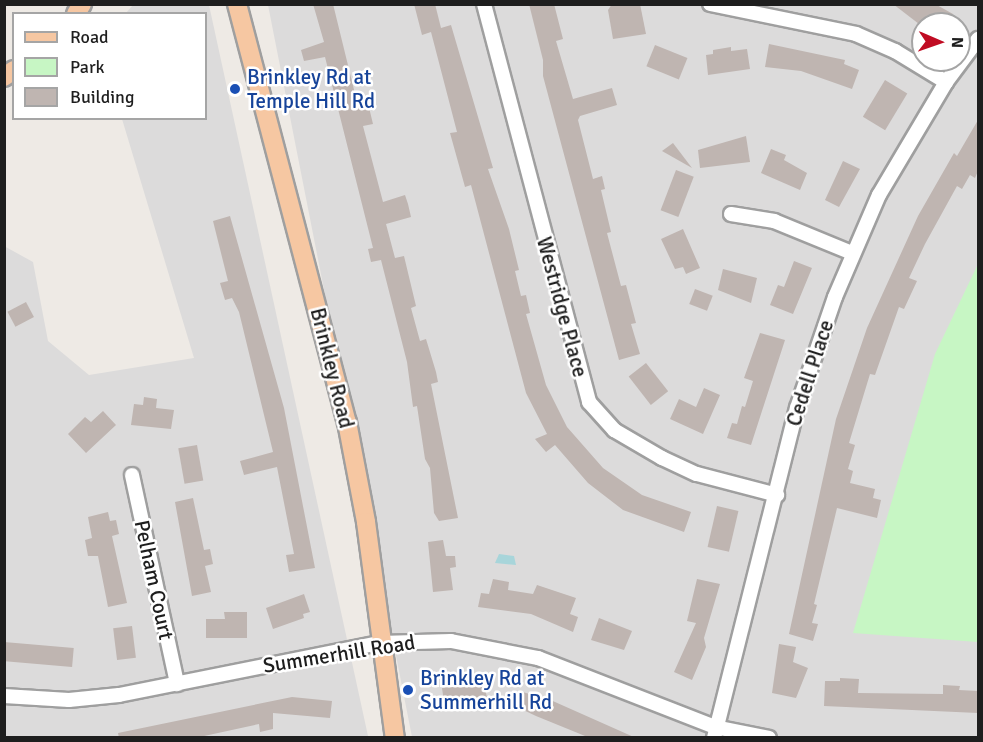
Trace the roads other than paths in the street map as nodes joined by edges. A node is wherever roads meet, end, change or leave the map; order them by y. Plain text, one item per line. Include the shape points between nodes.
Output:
1 (237, 4) edge
2 (484, 4) edge
3 (710, 4) edge
4 (978, 39) edge
5 (946, 82) junction
6 (731, 214) dead end
7 (852, 253) junction
8 (132, 475) dead end
9 (777, 495) junction
10 (380, 643) junction
11 (177, 684) junction
12 (4, 696) edge
13 (714, 732) edge
14 (395, 738) edge
15 (769, 738) edge

1 - 10 main road, Brinkley Road via 346,422 366,522
2 - 9 street, Westridge Place via 589,402 614,430 662,458 697,474
3 - 5 street via 856,33
4 - 5 street, Cedell Place
5 - 7 street, Cedell Place via 879,195
6 - 7 street via 774,220
7 - 9 street, Cedell Place via 809,368
8 - 11 street, Pelham Court
9 - 13 street, Cedell Place
10 - 11 street, Summerhill Road
10 - 13 street, Summerhill Road via 451,641 507,650
10 - 14 main road, Brinkley Road
11 - 12 street, Summerhill Road via 69,700
13 - 15 street, Summerhill Road

